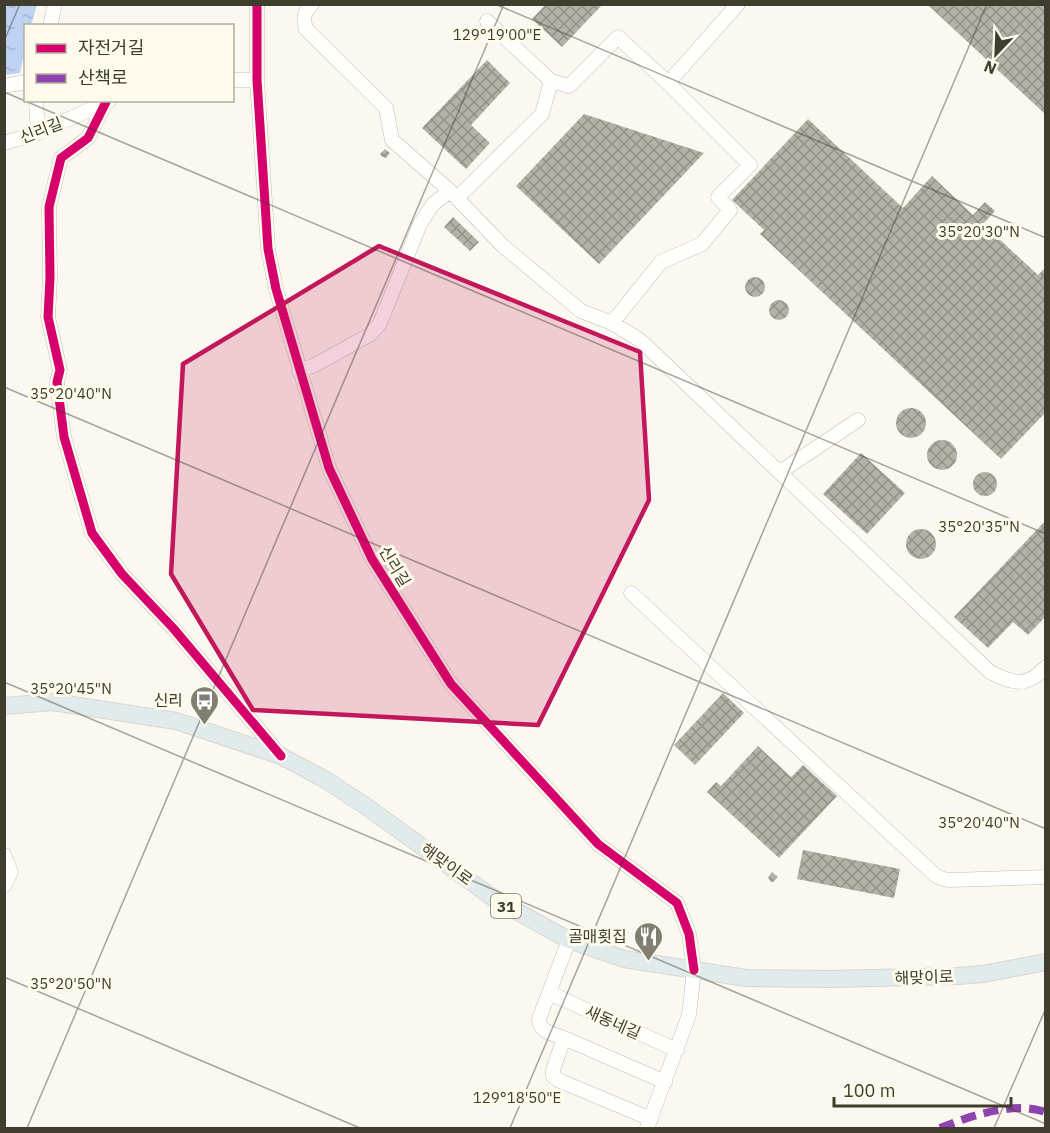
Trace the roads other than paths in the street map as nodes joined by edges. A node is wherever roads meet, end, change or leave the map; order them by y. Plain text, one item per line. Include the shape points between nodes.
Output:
1 (55, 4) edge
2 (312, 4) edge
3 (738, 4) edge
4 (256, 5) edge
5 (487, 21) dead end
6 (50, 24) edge
7 (234, 80) edge
8 (257, 80) junction
9 (551, 81) junction
10 (24, 82) edge
11 (668, 83) junction
12 (4, 86) edge
13 (36, 102) edge
14 (106, 102) edge
15 (107, 102) edge
16 (38, 133) junction
17 (4, 143) edge
18 (453, 195) junction
19 (612, 323) junction
20 (299, 371) junction
21 (858, 420) dead end
22 (780, 472) junction
23 (631, 593) dead end
24 (1046, 667) edge
25 (4, 706) edge
26 (281, 756) junction
27 (4, 855) edge
28 (1046, 877) edge
29 (4, 886) edge
30 (569, 940) junction
31 (1046, 962) edge
32 (694, 970) junction
33 (549, 993) junction
34 (564, 1038) junction
35 (676, 1050) junction
36 (665, 1082) junction
37 (649, 1124) edge

1 - 6 street
2 - 18 street via 303,18 306,29 387,108 392,140
3 - 11 street
4 - 8 street, 신리길
5 - 9 street
7 - 8 street
8 - 20 street, 신리길 via 268,249
9 - 11 street via 569,86 618,37
9 - 18 street via 542,114
10 - 12 street
11 - 19 street via 750,165 718,197 730,210 702,244 661,262
13 - 16 street
14 - 16 street, 신리길
15 - 26 street via 88,138 62,158 49,207 48,317 60,370 57,382 64,437 92,533 122,574
16 - 17 street, 신리길
18 - 19 street via 503,246 581,311
18 - 20 street via 433,204 420,224 380,322 371,334
19 - 22 street via 640,340
20 - 32 street, 신리길 via 329,468 372,559 452,684 598,844 677,903 689,934
21 - 22 street
22 - 24 street via 990,672 1010,682 1025,682
23 - 28 street via 935,875 950,880
25 - 26 main road, 해맞이로 / 31 via 53,702 176,721
26 - 30 main road, 해맞이로 / 31 via 367,807 496,900
27 - 29 street via 11,872
30 - 32 main road, 해맞이로 / 31 via 624,959
30 - 33 street, 새동네길
31 - 32 main road, 해맞이로 / 31 via 983,974 830,979 746,978
32 - 35 street via 689,1015
33 - 34 street, 새동네길 via 539,1024
33 - 35 street, 새동네길
34 - 36 street, 새동네길
34 - 37 street via 553,1076
35 - 36 street
36 - 37 street

